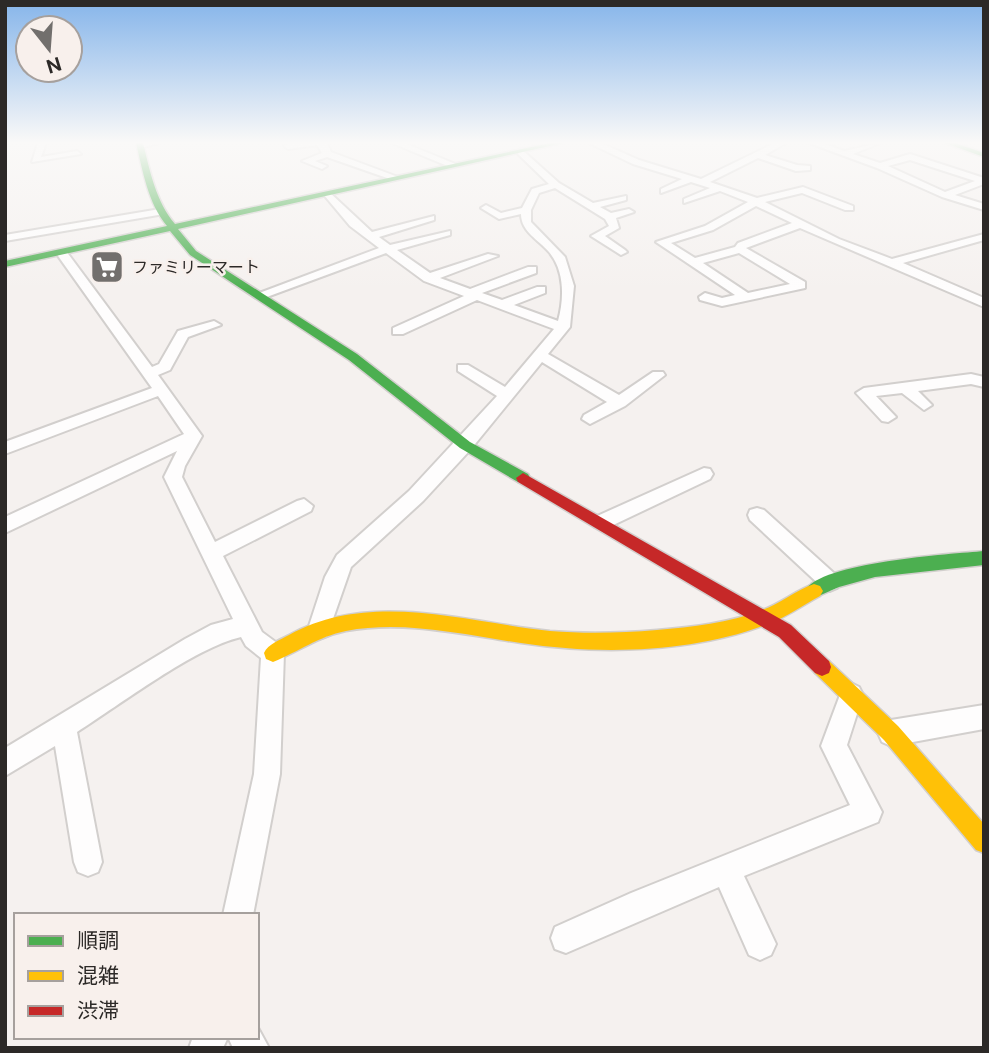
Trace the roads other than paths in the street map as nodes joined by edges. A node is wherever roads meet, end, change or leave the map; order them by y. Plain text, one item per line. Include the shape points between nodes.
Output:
1 (156, 192) edge
2 (342, 192) edge
3 (534, 192) edge
4 (568, 192) edge
5 (709, 192) edge
6 (734, 192) edge
7 (792, 192) edge
8 (806, 192) edge
9 (939, 192) edge
10 (953, 192) edge
11 (329, 195) junction
12 (945, 195) junction
13 (622, 198) dead end
14 (688, 201) dead end
15 (757, 201) junction
16 (592, 207) junction
17 (984, 207) edge
18 (485, 208) dead end
19 (849, 208) dead end
20 (526, 210) junction
21 (160, 212) junction
22 (629, 212) dead end
23 (609, 217) junction
24 (430, 218) dead end
25 (800, 224) junction
26 (173, 229) junction
27 (446, 233) dead end
28 (371, 236) junction
29 (984, 237) edge
30 (5, 238) edge
31 (391, 249) junction
32 (740, 249) junction
33 (621, 251) dead end
34 (62, 253) junction
35 (492, 256) dead end
36 (692, 262) junction
37 (889, 263) junction
38 (5, 264) edge
39 (532, 270) dead end
40 (428, 278) junction
41 (541, 290) dead end
42 (260, 295) junction
43 (472, 295) junction
44 (745, 296) junction
45 (705, 297) dead end
46 (984, 303) edge
47 (502, 305) junction
48 (214, 325) dead end
49 (563, 327) junction
50 (398, 331) dead end
51 (538, 354) junction
52 (463, 368) dead end
53 (148, 373) junction
54 (658, 375) dead end
55 (984, 382) edge
56 (905, 388) junction
57 (160, 390) junction
58 (506, 394) junction
59 (619, 402) junction
60 (924, 405) dead end
61 (888, 417) dead end
62 (590, 419) dead end
63 (194, 436) junction
64 (465, 445) junction
65 (5, 448) edge
66 (704, 474) dead end
67 (304, 506) dead end
68 (757, 515) dead end
69 (602, 522) junction
70 (5, 526) edge
71 (213, 552) junction
72 (984, 558) edge
73 (830, 582) junction
74 (763, 618) junction
75 (249, 625) junction
76 (319, 629) junction
77 (272, 653) junction
78 (851, 695) junction
79 (984, 717) edge
80 (64, 727) junction
81 (891, 733) junction
82 (5, 763) edge
83 (984, 842) edge
84 (88, 862) dead end
85 (726, 870) junction
86 (238, 913) edge
87 (566, 938) dead end
88 (760, 944) dead end

1 - 21 street
2 - 11 street
3 - 20 street
4 - 16 street
5 - 14 street
6 - 15 street
7 - 15 street
8 - 19 street
9 - 12 street
10 - 12 street
11 - 26 street
11 - 28 street
12 - 17 street
13 - 16 street
15 - 25 street
15 - 36 street via 709,228 662,242
16 - 23 street
18 - 20 street via 499,216
20 - 49 street via 527,225 554,249 566,269 568,310
21 - 26 street
21 - 30 street
22 - 23 street
23 - 33 street via 614,228 597,236
24 - 28 street
25 - 32 street
25 - 37 street
26 - 34 street
26 - 42 street via 193,253
27 - 31 street
28 - 31 street
29 - 37 street
31 - 40 street
31 - 42 street
32 - 36 street
32 - 44 street via 801,285
34 - 38 street
34 - 53 street
35 - 40 street
36 - 44 street
37 - 46 street
39 - 43 street
40 - 43 street
41 - 47 street
42 - 64 street via 353,357
43 - 47 street
43 - 50 street
44 - 45 street via 719,302
47 - 49 street
48 - 53 street via 183,334 165,367
49 - 51 street
51 - 58 street
51 - 59 street via 601,386
52 - 58 street
53 - 57 street
54 - 59 street
55 - 56 street via 975,379
56 - 60 street
56 - 61 street via 864,393
57 - 63 street
57 - 65 street
58 - 64 street
59 - 62 street
63 - 70 street
63 - 71 street via 173,474
64 - 69 street
64 - 76 street via 344,561
66 - 69 street
67 - 71 street
68 - 73 street
69 - 74 street
71 - 75 street
72 - 73 street via 908,565
73 - 74 street
74 - 76 street via 645,638 555,639 403,621 363,621
74 - 78 street via 785,631
75 - 77 street via 254,639
75 - 80 street via 202,641
76 - 77 street
77 - 86 street via 267,774
78 - 81 street
78 - 85 street via 834,746 868,812
79 - 81 street
80 - 82 street
80 - 84 street
81 - 83 street
85 - 87 street
85 - 88 street

